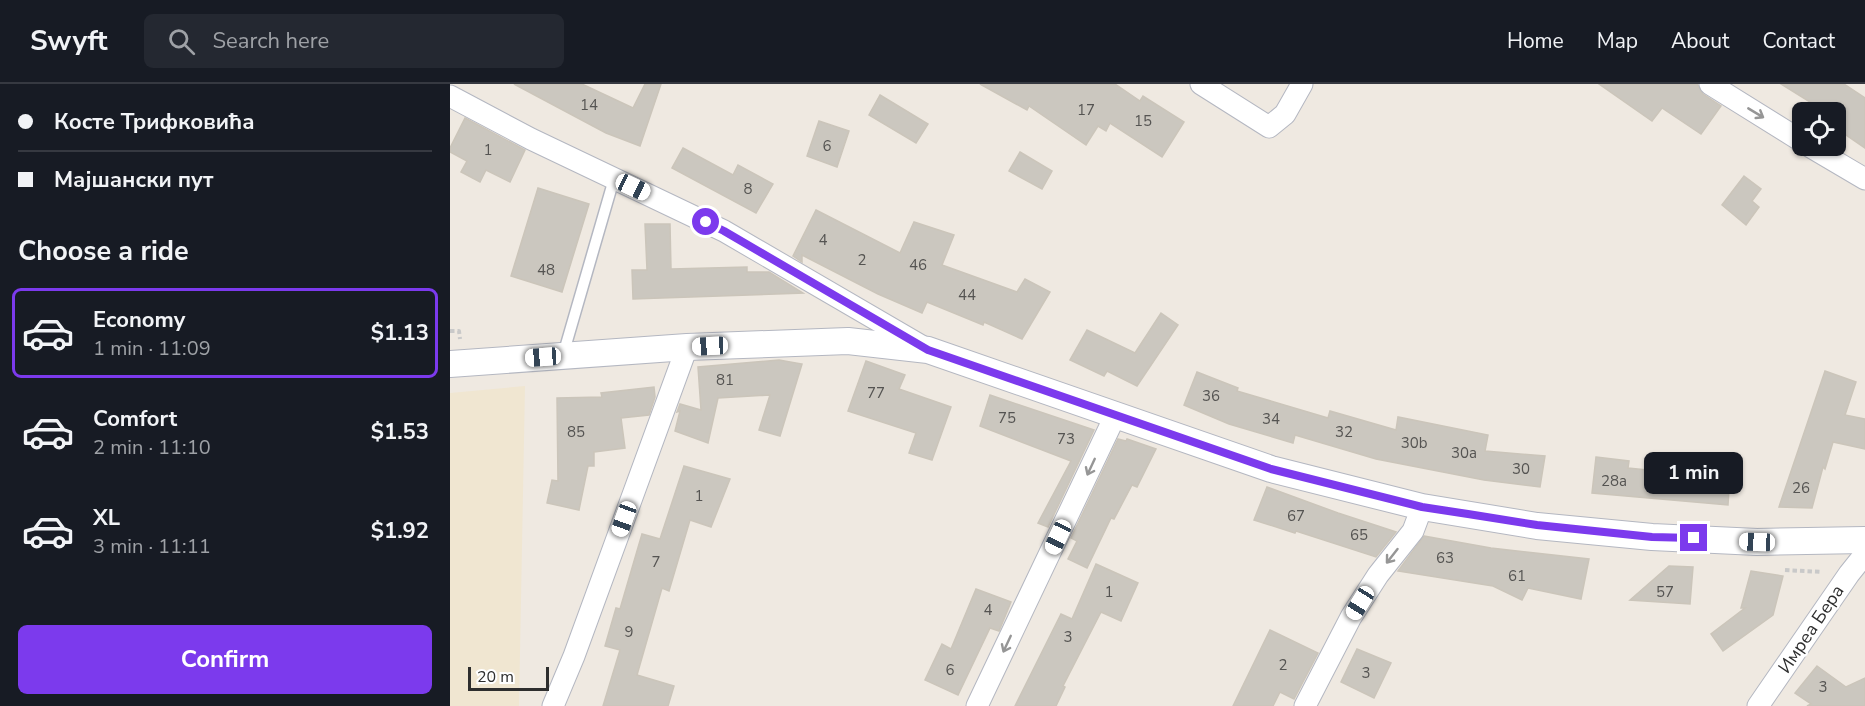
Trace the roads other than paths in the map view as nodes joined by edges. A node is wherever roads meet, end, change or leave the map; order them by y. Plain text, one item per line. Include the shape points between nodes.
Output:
1 (1201, 84) edge
2 (1302, 84) edge
3 (1710, 84) edge
4 (450, 96) edge
5 (1792, 135) edge
6 (1826, 156) edge
7 (614, 179) junction
8 (1865, 179) edge
9 (687, 347) junction
10 (928, 350) junction
11 (563, 356) junction
12 (450, 364) edge
13 (1116, 414) junction
14 (1422, 507) junction
15 (1865, 540) edge
16 (1865, 554) edge
17 (553, 706) edge
18 (977, 706) edge
19 (1305, 706) edge
20 (1758, 706) edge

1 - 2 street via 1269,127 1285,114
3 -> 5 street
4 - 7 street
6 - 8 street
7 - 10 street via 724,231
7 - 11 lane
9 - 10 street via 848,341
9 - 11 street
9 - 17 street
10 - 13 street
11 - 12 street
13 - 14 street via 1271,469
13 -> 18 street
14 - 15 street via 1652,537 1757,542
14 -> 19 street via 1413,531 1351,617
16 - 20 street, Имреа Бера

